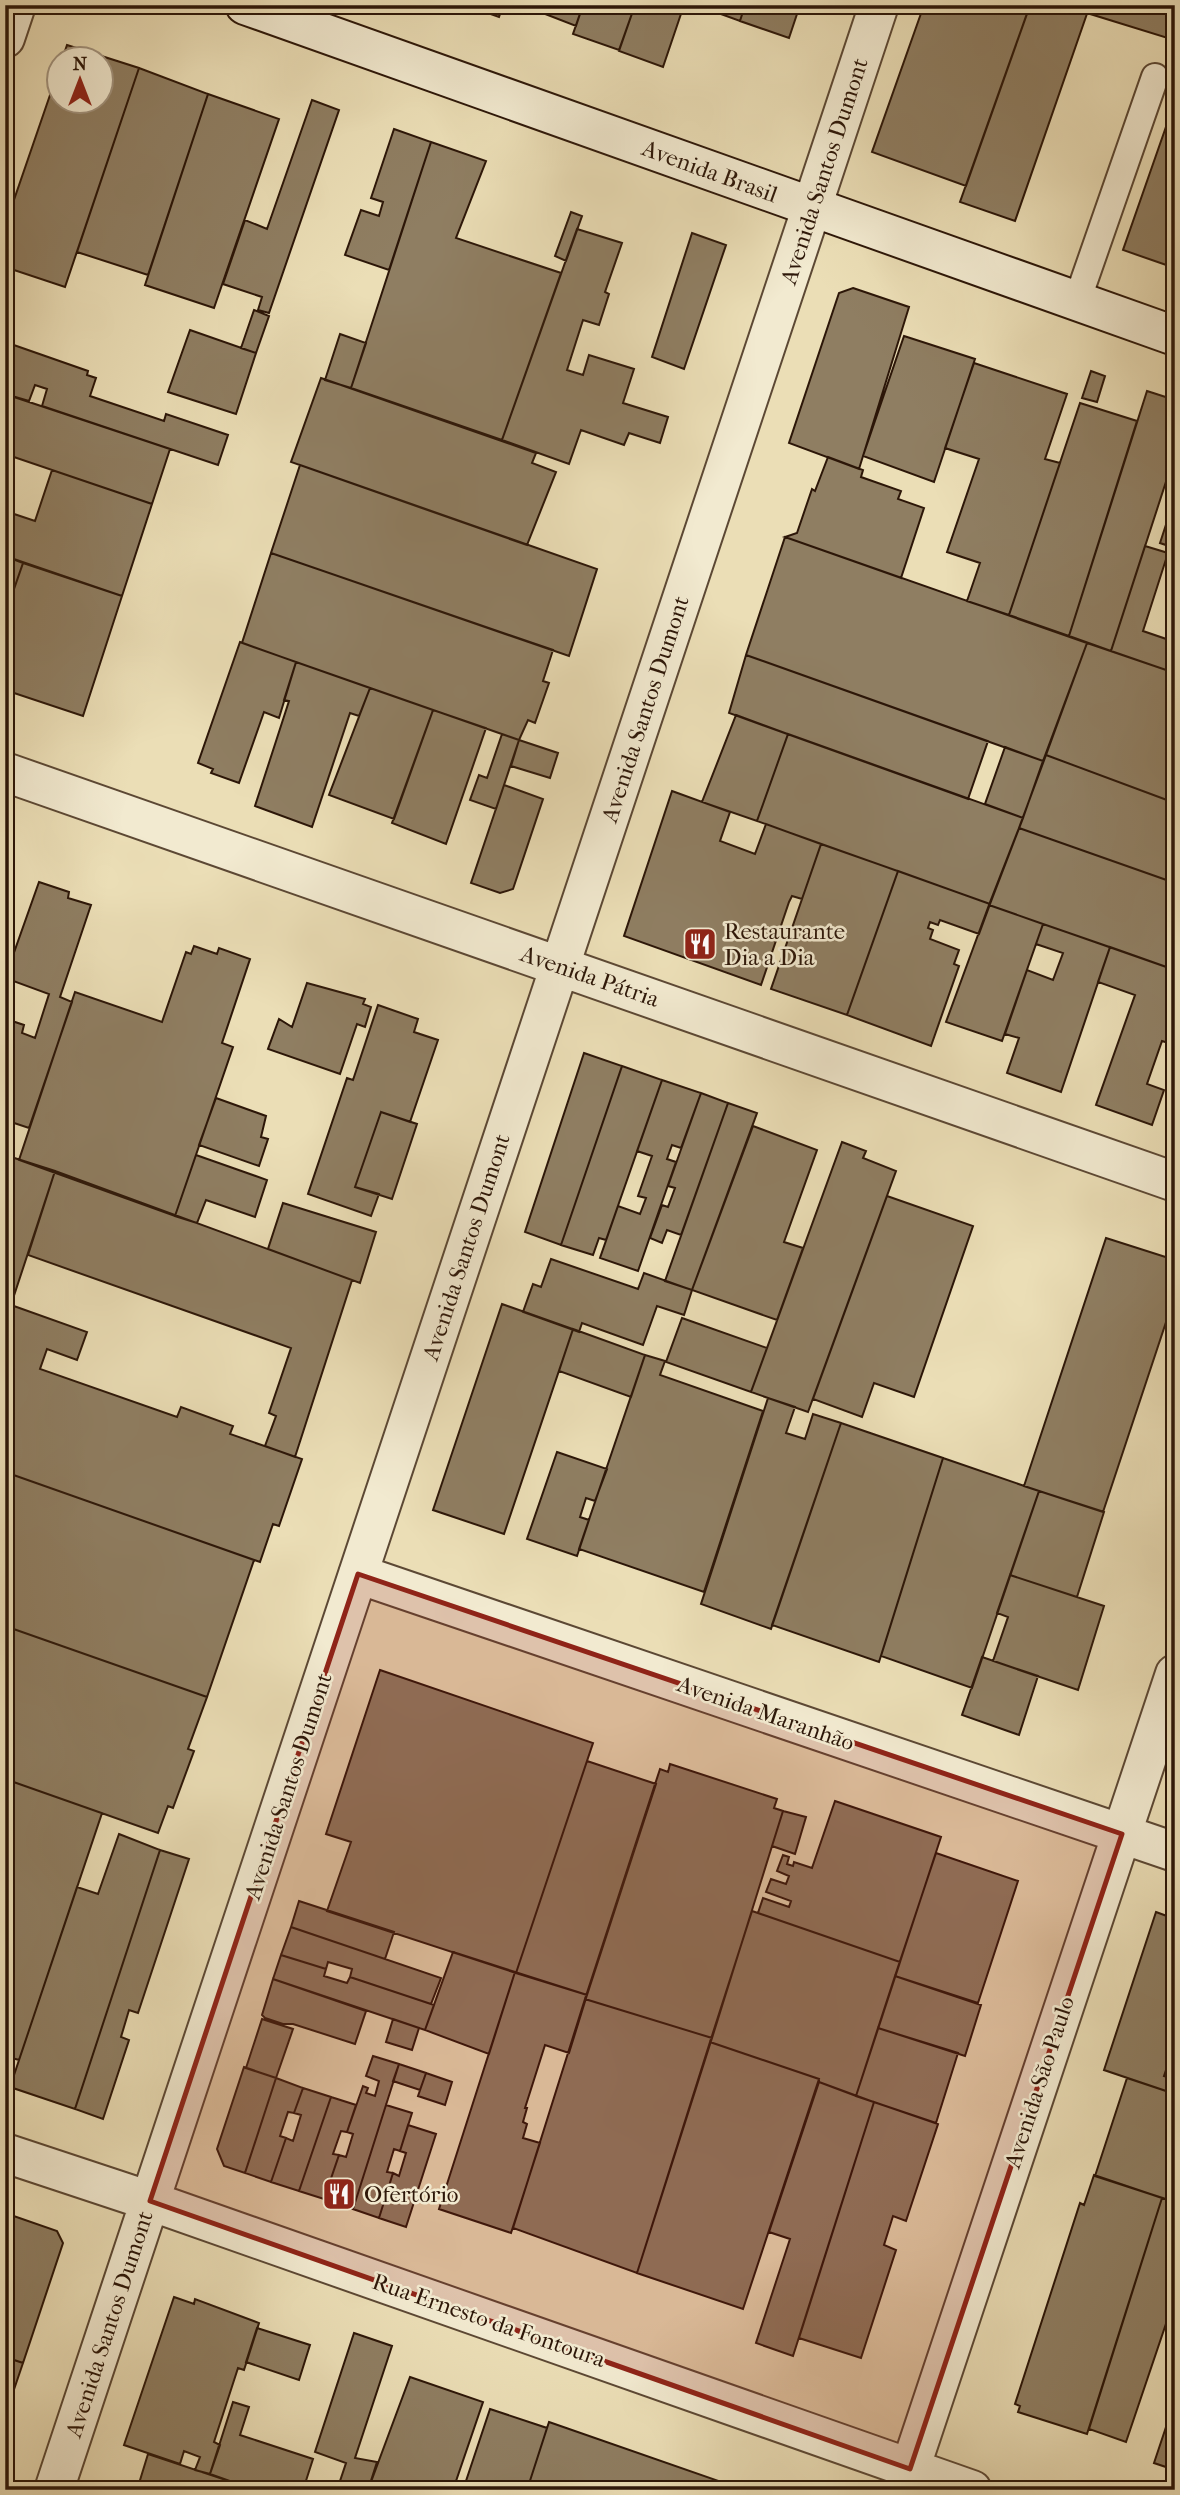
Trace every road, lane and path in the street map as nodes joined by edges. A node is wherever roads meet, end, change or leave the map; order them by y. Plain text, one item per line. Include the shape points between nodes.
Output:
1 (16, 5) edge
2 (245, 5) edge
3 (879, 5) edge
4 (5, 38) edge
5 (1155, 77) dead end
6 (812, 207) junction
7 (1077, 301) junction
8 (1175, 336) edge
9 (5, 772) edge
10 (560, 965) junction
11 (1175, 1182) edge
12 (358, 1574) junction
13 (1175, 1674) edge
14 (1122, 1833) junction
15 (1175, 1852) edge
16 (5, 2153) edge
17 (150, 2201) junction
18 (907, 2479) edge
19 (54, 2490) edge
20 (972, 2490) edge

1 - 4 street
2 - 6 street, Avenida Brasil
3 - 6 street, Avenida Santos Dumont
5 - 7 lane
6 - 7 street, Avenida Brasil
6 - 10 street, Avenida Santos Dumont
7 - 8 street, Avenida Brasil
9 - 10 street, Avenida Pátria
10 - 11 street, Avenida Pátria
10 - 12 street, Avenida Santos Dumont
12 - 14 street, Avenida Maranhão
12 - 17 street, Avenida Santos Dumont
13 - 14 street, Avenida São Paulo
14 - 15 street, Avenida Maranhão
14 - 18 street, Avenida São Paulo
16 - 17 street, Rua Ernesto da Fontoura
17 - 18 street, Rua Ernesto da Fontoura
17 - 19 street, Avenida Santos Dumont
18 - 20 street, Rua Ernesto da Fontoura

